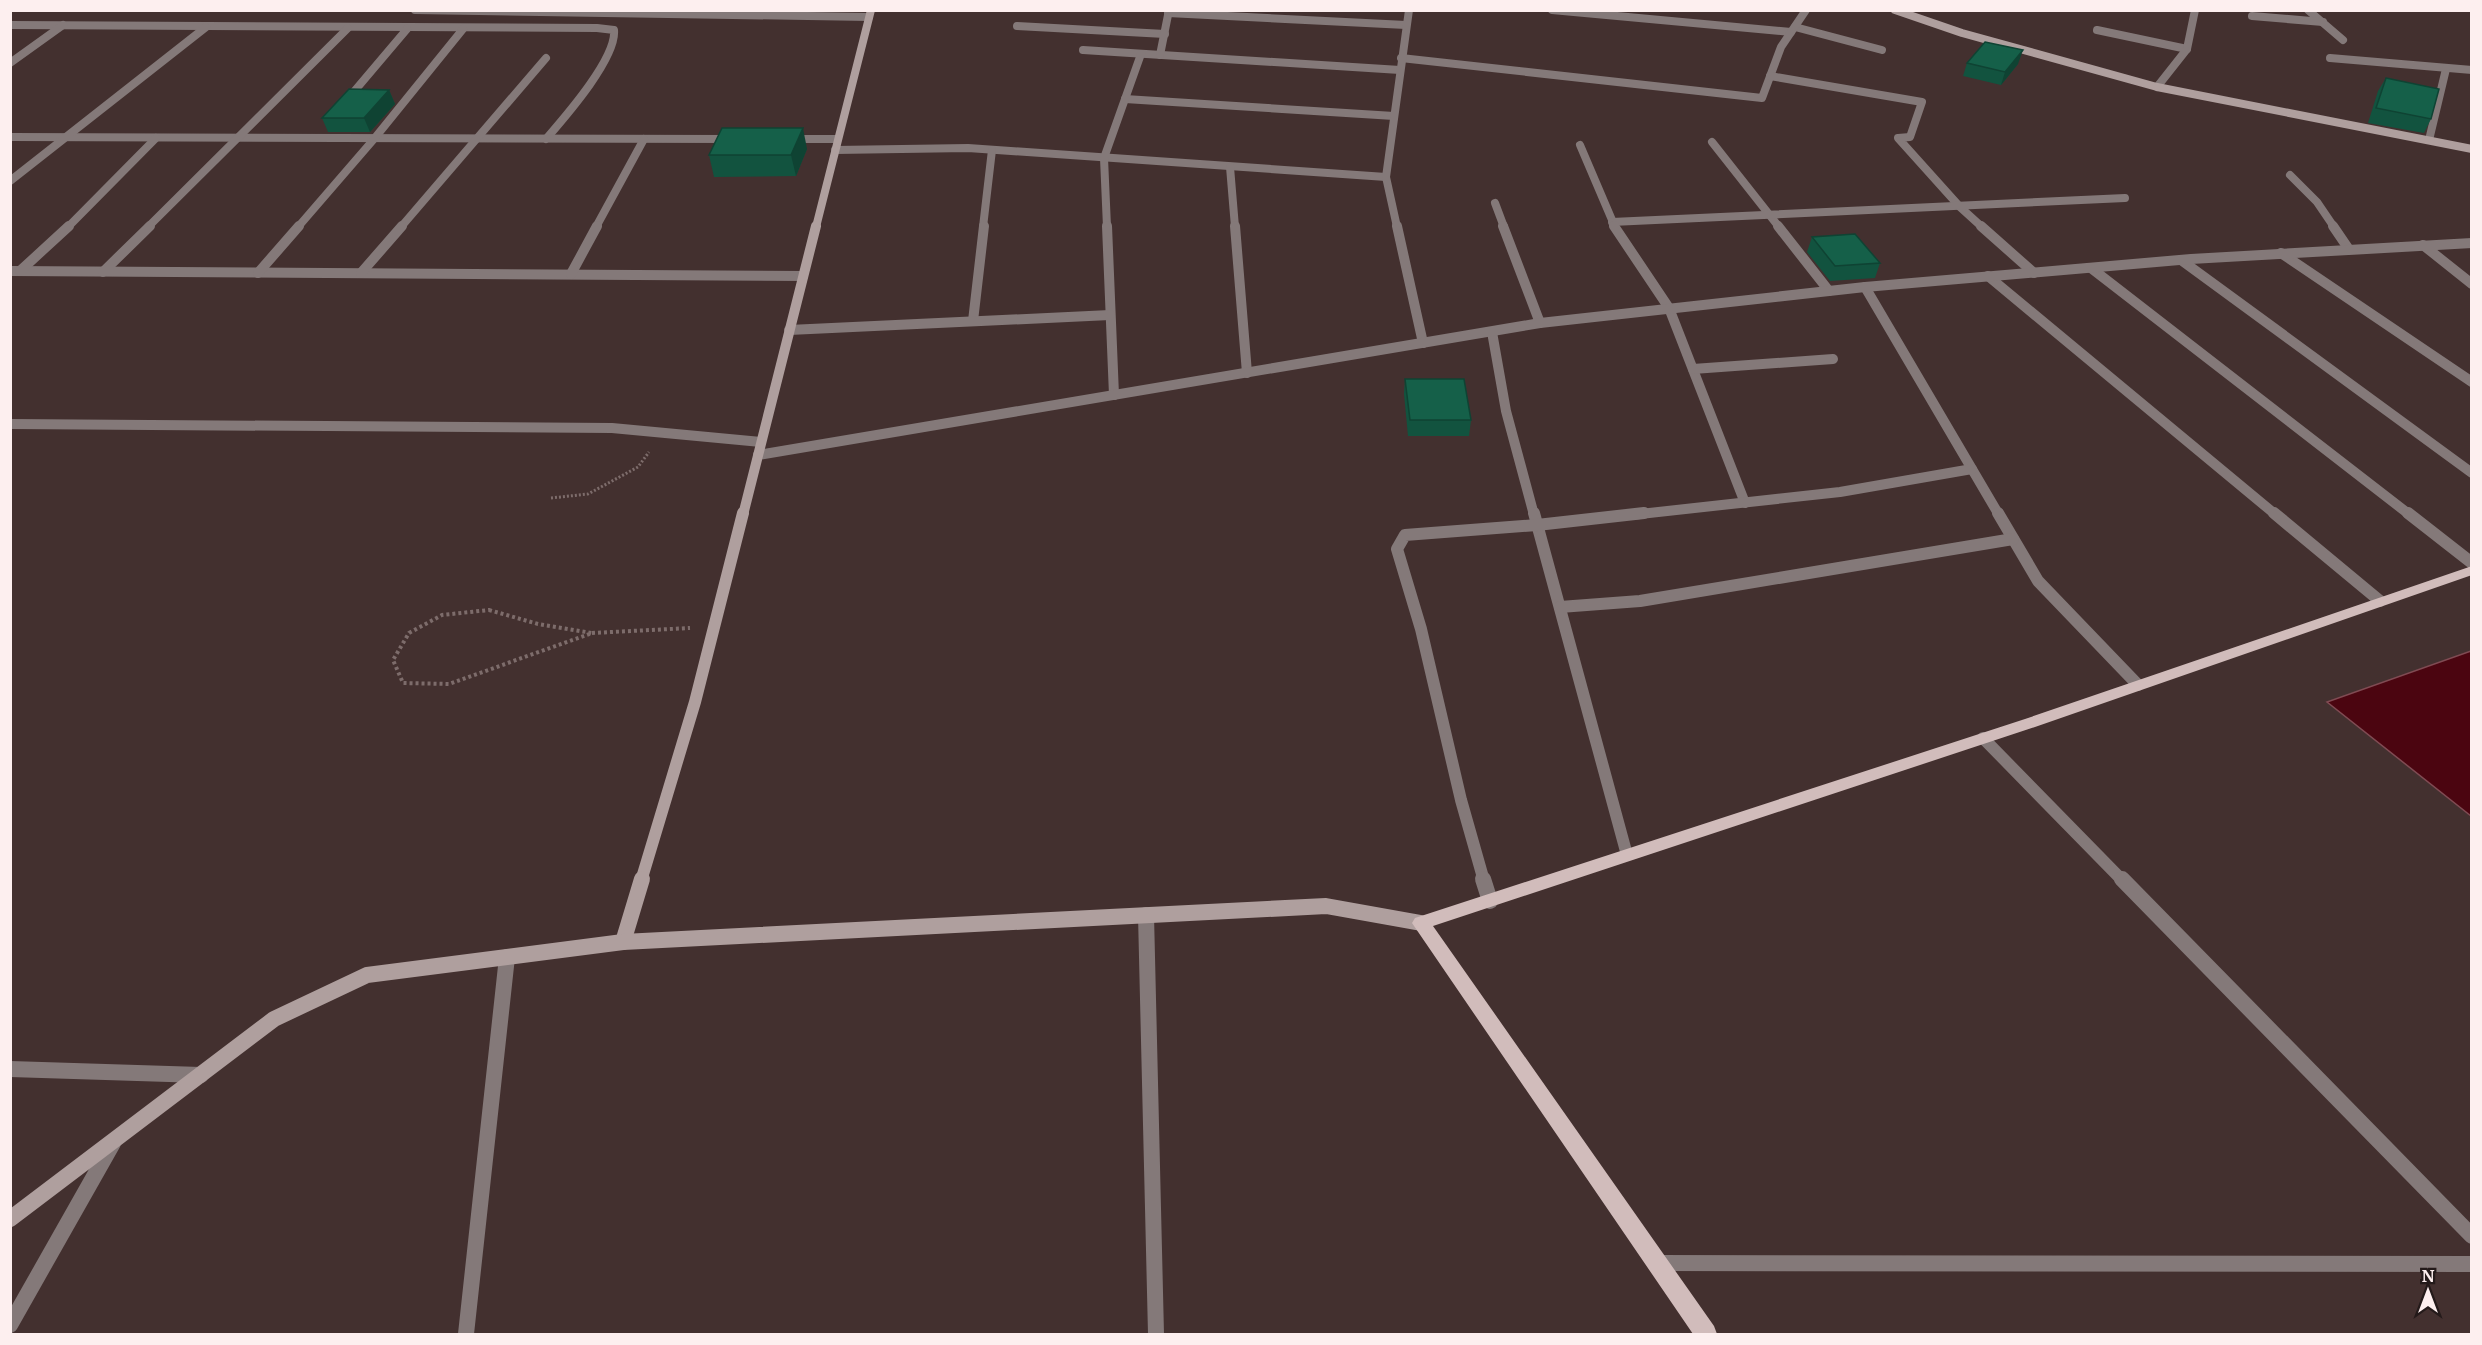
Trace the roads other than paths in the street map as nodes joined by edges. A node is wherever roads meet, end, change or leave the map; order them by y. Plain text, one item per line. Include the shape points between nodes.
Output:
1 (415, 10) edge
2 (1409, 10) edge
3 (1552, 10) edge
4 (1806, 10) edge
5 (1895, 10) edge
6 (2195, 10) edge
7 (2308, 10) edge
8 (1168, 12) edge
9 (1585, 12) edge
10 (870, 14) edge
11 (2252, 16) dead end
12 (2323, 22) junction
13 (10, 25) edge
14 (1406, 25) junction
15 (63, 26) junction
16 (1017, 26) dead end
17 (206, 27) junction
18 (348, 28) junction
19 (407, 29) junction
20 (463, 29) junction
21 (1793, 29) junction
22 (2097, 30) dead end
23 (1164, 33) junction
24 (2343, 40) dead end
25 (2187, 49) junction
26 (1083, 50) dead end
27 (1882, 50) dead end
28 (1141, 54) junction
29 (1160, 55) junction
30 (546, 58) dead end
31 (1401, 58) junction
32 (2330, 58) dead end
33 (10, 63) edge
34 (2446, 69) junction
35 (1400, 70) junction
36 (2472, 70) edge
37 (1770, 76) junction
38 (2157, 87) junction
39 (1125, 99) junction
40 (342, 105) edge
41 (1394, 116) junction
42 (321, 131) edge
43 (10, 137) edge
44 (64, 138) junction
45 (156, 138) junction
46 (235, 139) junction
47 (314, 139) junction
48 (374, 139) junction
49 (478, 139) junction
50 (546, 139) junction
51 (644, 139) junction
52 (747, 139) edge
53 (781, 139) edge
54 (2429, 140) junction
55 (1712, 142) dead end
56 (836, 144) junction
57 (1580, 145) dead end
58 (2472, 149) edge
59 (992, 150) junction
60 (1104, 158) junction
61 (1230, 166) junction
62 (2290, 176) dead end
63 (1386, 177) junction
64 (10, 181) edge
65 (2125, 198) dead end
66 (1495, 204) dead end
67 (1960, 207) junction
68 (1768, 212) junction
69 (1612, 222) junction
70 (2472, 243) edge
71 (2423, 245) junction
72 (2348, 248) junction
73 (2282, 253) junction
74 (2181, 260) junction
75 (2091, 268) junction
76 (15, 271) edge
77 (103, 272) junction
78 (258, 273) junction
79 (361, 273) junction
80 (2034, 273) junction
81 (571, 274) junction
82 (802, 276) junction
83 (1988, 276) junction
84 (2472, 284) edge
85 (1865, 287) junction
86 (1829, 291) junction
87 (1669, 308) junction
88 (1110, 315) junction
89 (973, 321) junction
90 (1540, 323) junction
91 (789, 330) junction
92 (1492, 332) junction
93 (1423, 343) junction
94 (1833, 359) dead end
95 (1693, 369) junction
96 (1247, 373) junction
97 (2472, 382) edge
98 (1114, 395) junction
99 (10, 424) edge
100 (761, 442) junction
101 (758, 455) junction
102 (1972, 469) junction
103 (2472, 473) edge
104 (1745, 503) junction
105 (1537, 525) junction
106 (2013, 539) junction
107 (2472, 563) edge
108 (2472, 570) edge
109 (2380, 601) junction
110 (1560, 607) junction
111 (2138, 685) junction
112 (1983, 738) junction
113 (1627, 855) junction
114 (1490, 901) junction
115 (1146, 915) junction
116 (1421, 923) junction
117 (623, 942) junction
118 (507, 957) junction
119 (10, 1069) edge
120 (201, 1075) junction
121 (115, 1140) junction
122 (10, 1219) edge
123 (2472, 1236) edge
124 (1656, 1263) junction
125 (2472, 1264) edge
126 (10, 1325) edge
127 (466, 1335) edge
128 (1156, 1335) edge
129 (1706, 1335) edge

1 - 10 street
2 - 14 street
3 - 9 street
4 - 21 street
5 - 38 street via 1962,33
6 - 25 street
7 - 12 street
8 - 14 street
8 - 23 street
9 - 21 street
10 - 56 street
11 - 12 street
12 - 24 street
13 - 15 street
14 - 31 street
15 - 17 street
15 - 33 street
16 - 23 street
17 - 18 street
17 - 44 street
18 - 19 street
18 - 46 street
19 - 20 street
19 - 40 street
20 - 48 street
20 - 50 street via 614,30 615,39 597,73
21 - 27 street
21 - 37 street
22 - 25 street
23 - 29 street
25 - 38 street
26 - 28 street
28 - 29 street
28 - 39 street
29 - 35 street
30 - 49 street
31 - 35 street
31 - 37 street via 1762,98
32 - 34 street
34 - 36 street
34 - 54 street
35 - 41 street
37 - 67 street via 1922,102 1910,137 1898,138
38 - 54 street
39 - 41 street
39 - 60 street
41 - 63 street
42 - 47 street
43 - 44 street
44 - 45 street
44 - 64 street
45 - 46 street
45 - 76 street via 86,210
46 - 47 street
46 - 77 street
47 - 48 street
48 - 49 street
48 - 78 street
49 - 50 street
49 - 79 street
50 - 51 street
51 - 52 street
51 - 81 street
53 - 56 street
54 - 58 street
55 - 68 street
56 - 59 street
56 - 82 street
57 - 69 street
59 - 60 street
59 - 89 street
60 - 61 street
60 - 88 street
61 - 63 street
61 - 96 street
62 - 72 street via 2317,202
63 - 93 street
65 - 67 street
66 - 90 street
67 - 68 street
67 - 80 street
68 - 69 street
68 - 86 street
69 - 87 street
70 - 71 street
71 - 72 street
71 - 84 street
72 - 73 street
73 - 74 street
73 - 97 street
74 - 75 street
74 - 103 street
75 - 80 street
75 - 107 street
76 - 77 street
77 - 78 street
78 - 79 street
79 - 81 street
80 - 83 street
81 - 82 street
82 - 91 street
83 - 85 street
83 - 109 street
85 - 86 street
85 - 102 street
86 - 87 street
87 - 90 street
87 - 95 street
88 - 89 street
88 - 98 street
89 - 91 street
90 - 92 street
91 - 100 street
92 - 93 street
92 - 105 street via 1506,411
93 - 96 street
94 - 95 street
95 - 104 street
96 - 98 street
98 - 101 street
99 - 100 street via 612,428
100 - 101 street
101 - 117 street via 695,702
102 - 104 street via 1840,492
102 - 106 street
104 - 105 street
105 - 110 street
105 - 114 street via 1405,535 1397,549
106 - 110 street via 1640,601
106 - 111 street via 2038,581
108 - 109 main road
109 - 111 main road
110 - 113 street
111 - 112 main road
112 - 113 main road
112 - 123 street
113 - 114 main road
114 - 116 main road
115 - 116 street via 1326,906
115 - 117 street
115 - 128 street
116 - 124 main road
117 - 118 street
118 - 120 street via 367,975 274,1019
118 - 127 street
119 - 120 street
120 - 121 street
121 - 122 street
121 - 126 street
124 - 125 street
124 - 129 main road

